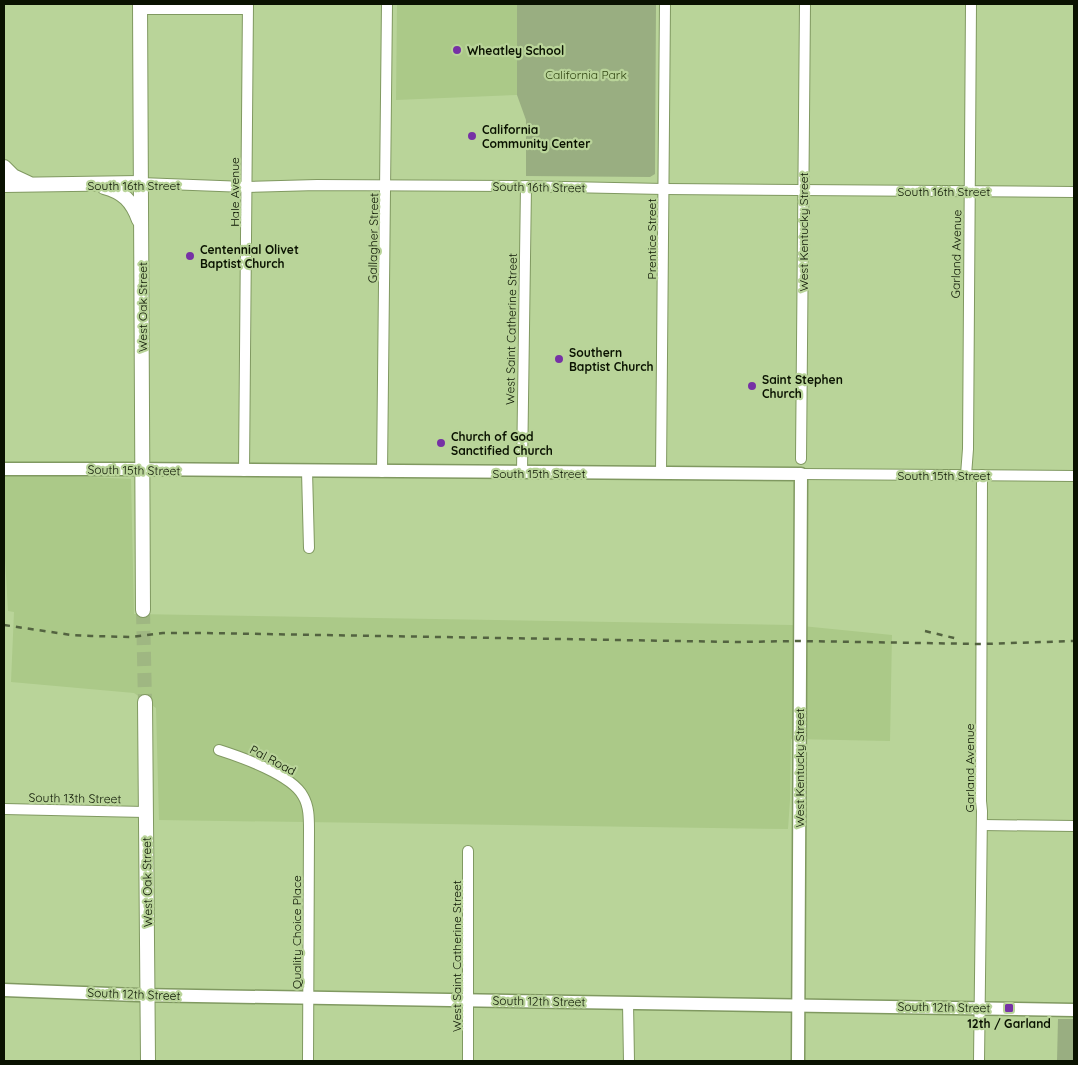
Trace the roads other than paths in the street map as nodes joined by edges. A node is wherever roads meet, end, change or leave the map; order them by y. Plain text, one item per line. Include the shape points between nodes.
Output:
1 (387, 4) edge
2 (666, 4) edge
3 (805, 4) edge
4 (971, 4) edge
5 (140, 6) edge
6 (194, 6) edge
7 (248, 7) edge
8 (4, 167) edge
9 (140, 184) junction
10 (99, 185) junction
11 (4, 186) edge
12 (36, 186) junction
13 (386, 186) junction
14 (526, 186) junction
15 (246, 187) junction
16 (664, 189) junction
17 (803, 190) junction
18 (969, 191) junction
19 (1074, 192) edge
20 (141, 225) junction
21 (801, 459) dead end
22 (4, 470) edge
23 (142, 470) junction
24 (244, 471) junction
25 (307, 471) junction
26 (382, 472) junction
27 (522, 472) junction
28 (661, 474) junction
29 (801, 474) junction
30 (966, 475) junction
31 (982, 475) junction
32 (1074, 476) edge
33 (309, 548) dead end
34 (143, 610) tunnel mouth
35 (144, 702) tunnel mouth
36 (219, 750) dead end
37 (307, 804) joint
38 (4, 809) edge
39 (145, 812) junction
40 (982, 825) junction
41 (1074, 826) edge
42 (468, 851) dead end
43 (4, 990) edge
44 (148, 995) junction
45 (308, 997) junction
46 (468, 1000) junction
47 (628, 1003) junction
48 (798, 1005) junction
49 (980, 1008) junction
50 (1074, 1010) edge
51 (148, 1061) edge
52 (308, 1061) edge
53 (468, 1061) edge
54 (629, 1061) edge
55 (798, 1061) edge
56 (979, 1061) edge

1 - 13 street, Gallagher Street
2 - 16 street, Prentice Street
3 - 17 street, West Kentucky Street
4 - 18 street, Garland Avenue
5 - 6 street
5 - 9 main road, West Oak Street
6 - 7 street
7 - 15 street, Hale Avenue
8 - 12 main road via 12,176
9 - 10 main road, South 16th Street
9 - 15 street, South 16th Street
9 - 20 main road, West Oak Street
10 - 12 main road, South 16th Street
10 - 20 main road via 117,190 129,200
11 - 12 main road, South 16th Street
13 - 14 street, South 16th Street
13 - 15 street, South 16th Street
13 - 26 street, Gallagher Street
14 - 16 street, South 16th Street
14 - 27 street, West Saint Catherine Street
15 - 24 street, Hale Avenue
16 - 17 street, South 16th Street
16 - 28 street, Prentice Street
17 - 18 street, South 16th Street
17 - 21 street, West Kentucky Street
18 - 19 street, South 16th Street
18 - 30 street, Garland Avenue
20 - 23 main road, West Oak Street
22 - 23 street, South 15th Street
23 - 24 street, South 15th Street
23 - 34 main road, West Oak Street
24 - 25 street, South 15th Street
25 - 26 street, South 15th Street
25 - 33 street
26 - 27 street, South 15th Street
27 - 28 street, South 15th Street
28 - 29 street, South 15th Street
29 - 30 street, South 15th Street
29 - 48 street, West Kentucky Street
30 - 31 street, South 15th Street
31 - 32 street, South 15th Street
31 - 40 street, Garland Avenue
35 - 39 main road, West Oak Street
36 - 37 street, Pal Road via 277,774 303,794
37 - 45 street, Quality Choice Place
38 - 39 street, South 13th Street
39 - 44 main road, West Oak Street
40 - 41 street
40 - 49 street, Garland Avenue
42 - 46 street, West Saint Catherine Street
43 - 44 street, South 12th Street
44 - 45 street, South 12th Street
44 - 51 main road, West Oak Street
45 - 46 street, South 12th Street
45 - 52 street, Quality Choice Place
46 - 47 street, South 12th Street
46 - 53 street, West Saint Catherine Street
47 - 48 street, South 12th Street
47 - 54 street
48 - 49 street, South 12th Street
48 - 55 street, West Kentucky Street
49 - 50 street, South 12th Street
49 - 56 street, Garland Avenue

